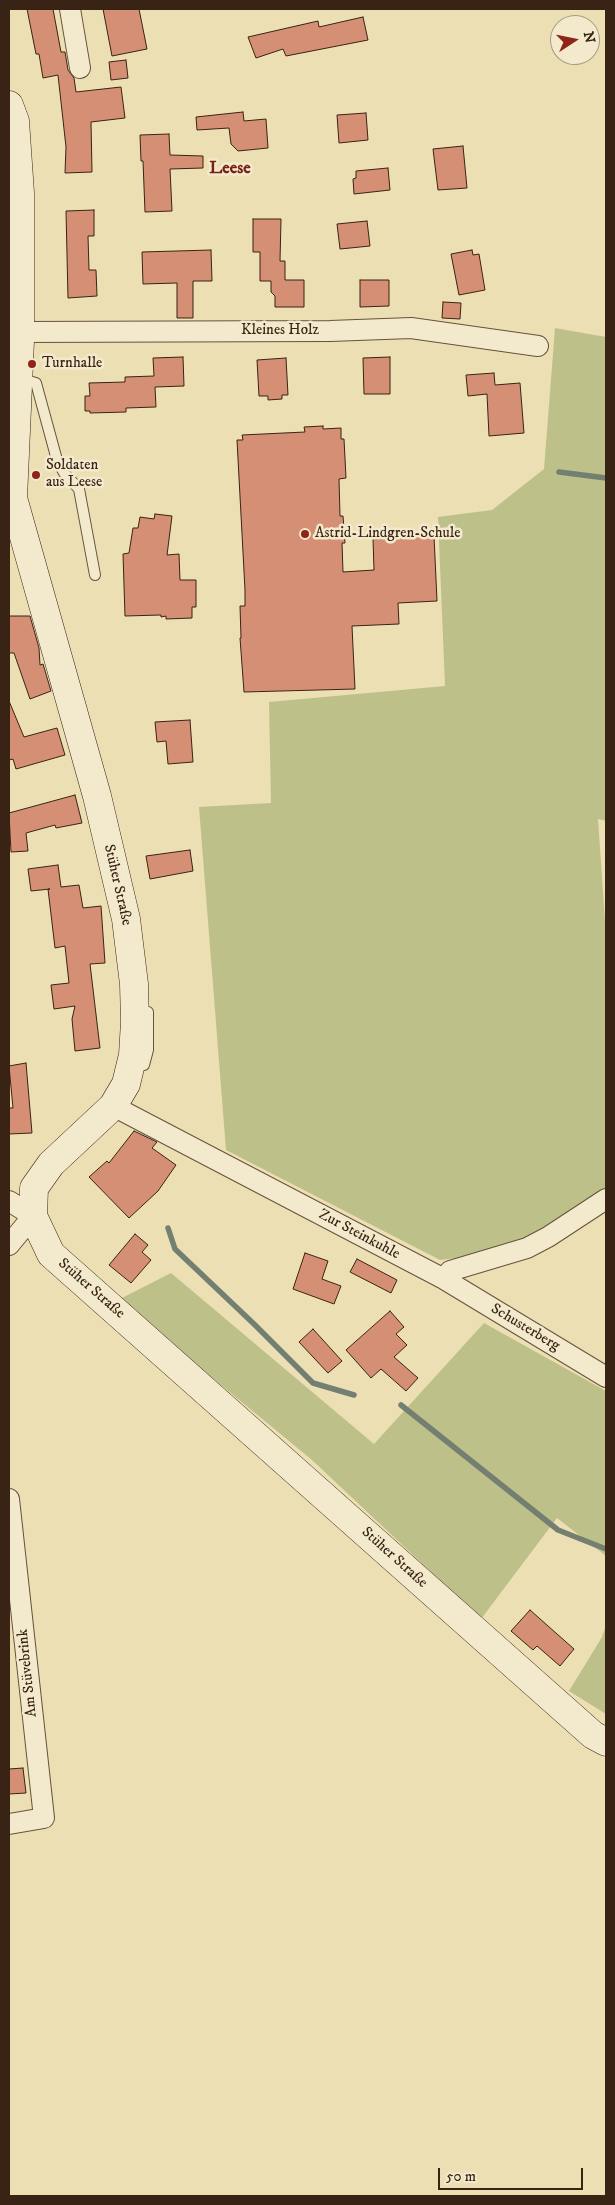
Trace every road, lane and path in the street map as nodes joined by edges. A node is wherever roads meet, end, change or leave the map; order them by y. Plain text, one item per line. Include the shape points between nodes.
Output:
1 (70, 9) edge
2 (80, 68) dead end
3 (9, 105) edge
4 (20, 332) junction
5 (538, 346) dead end
6 (14, 381) edge
7 (11, 498) edge
8 (95, 575) dead end
9 (119, 1095) junction
10 (606, 1199) edge
11 (9, 1201) edge
12 (33, 1216) junction
13 (9, 1245) edge
14 (444, 1279) junction
15 (606, 1377) edge
16 (9, 1499) edge
17 (606, 1742) edge
18 (9, 1824) edge

1 - 2 street
3 - 4 main road, Stüher Straße via 15,121 20,193
4 - 5 street, Kleines Holz via 411,328
4 - 6 main road, Stüher Straße
6 - 7 main road, Stüher Straße
6 - 8 lane via 36,383 57,460 79,489
7 - 9 main road, Stüher Straße via 97,796 126,919 135,1022 133,1055
9 - 12 main road, Stüher Straße via 51,1164 34,1188
9 - 14 street, Zur Steinkuhle
10 - 14 street via 526,1248 450,1271
11 - 12 street
12 - 13 street
12 - 17 main road, Stüher Straße via 51,1254 593,1735
14 - 15 street, Schusterberg
16 - 18 street, Am Stüvebrink via 44,1818

